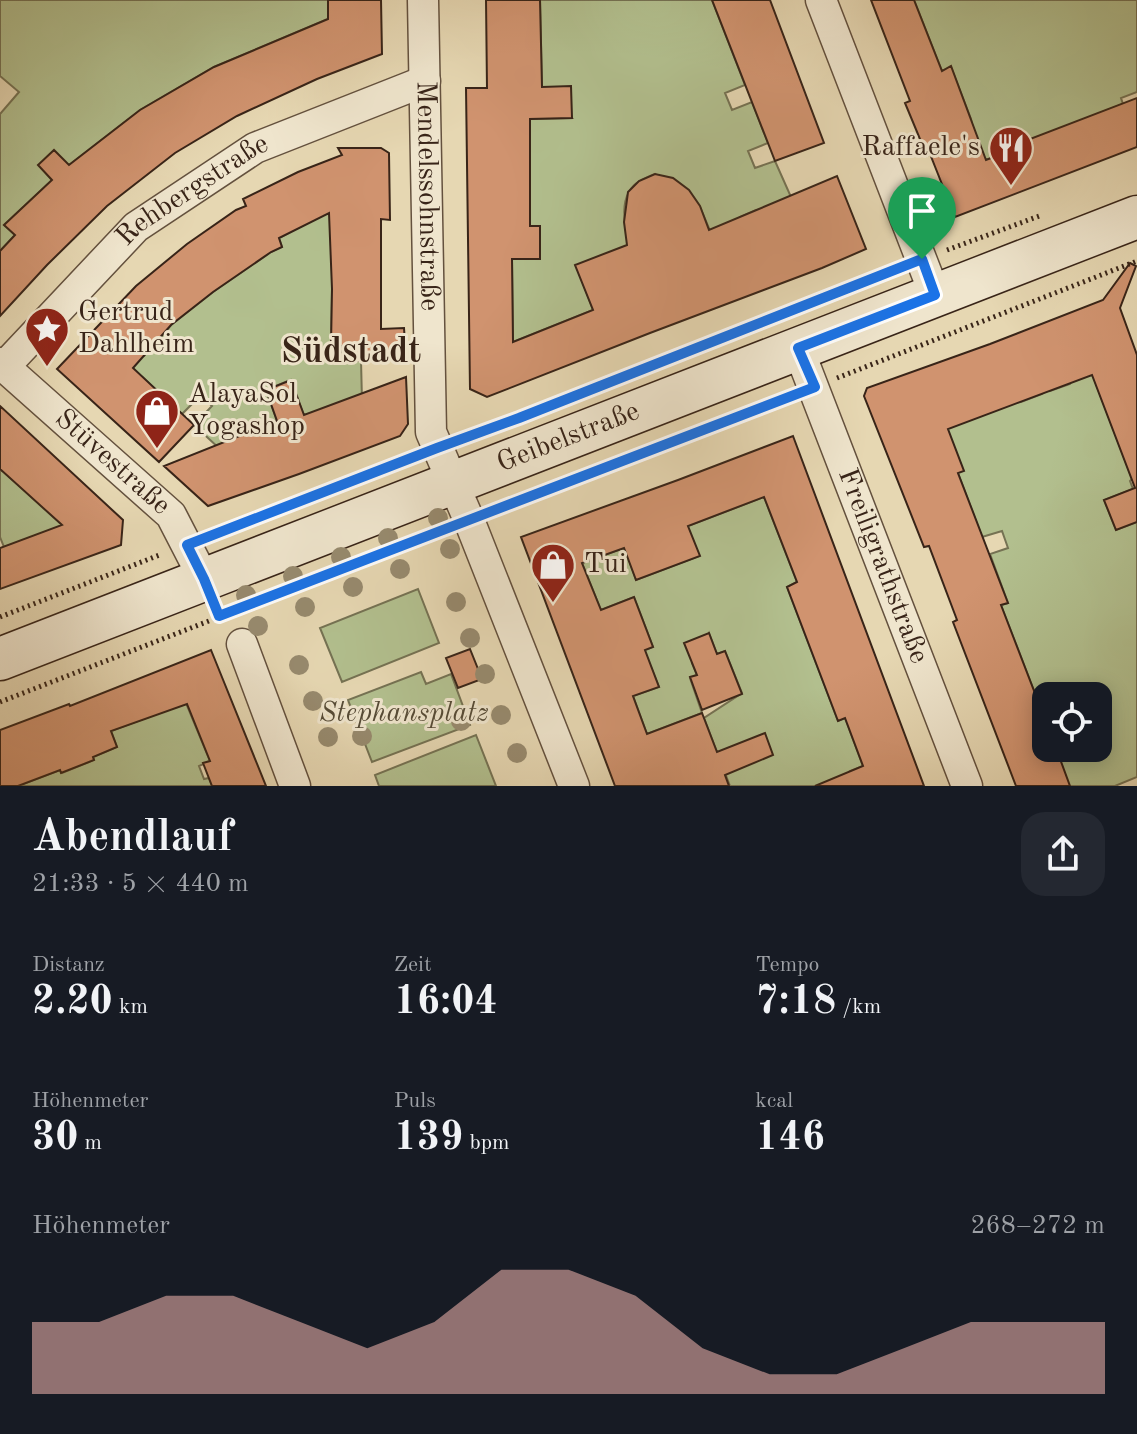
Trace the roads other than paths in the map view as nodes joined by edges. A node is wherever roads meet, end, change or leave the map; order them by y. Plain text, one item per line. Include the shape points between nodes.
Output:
1 (423, 0) edge
2 (821, 0) edge
3 (425, 81) junction
4 (1137, 217) edge
5 (928, 277) junction
6 (798, 348) junction
7 (2, 365) edge
8 (445, 465) junction
9 (203, 580) junction
10 (242, 644) road end
11 (0, 659) edge
12 (295, 786) edge
13 (574, 786) edge
14 (967, 786) edge

1 - 3 street, Mendelssohnstraße
2 - 5 street
3 - 7 street, Rehbergstraße via 255,148 136,227
3 - 8 street, Mendelssohnstraße via 431,432
4 - 5 street, Geibelstraße
5 - 6 street, Geibelstraße
6 - 8 street, Geibelstraße
6 - 14 street, Freiligrathstraße
7 - 9 street, Stüvestraße via 171,515
8 - 9 street, Geibelstraße
8 - 13 street
9 - 11 street, Geibelstraße
10 - 12 street

